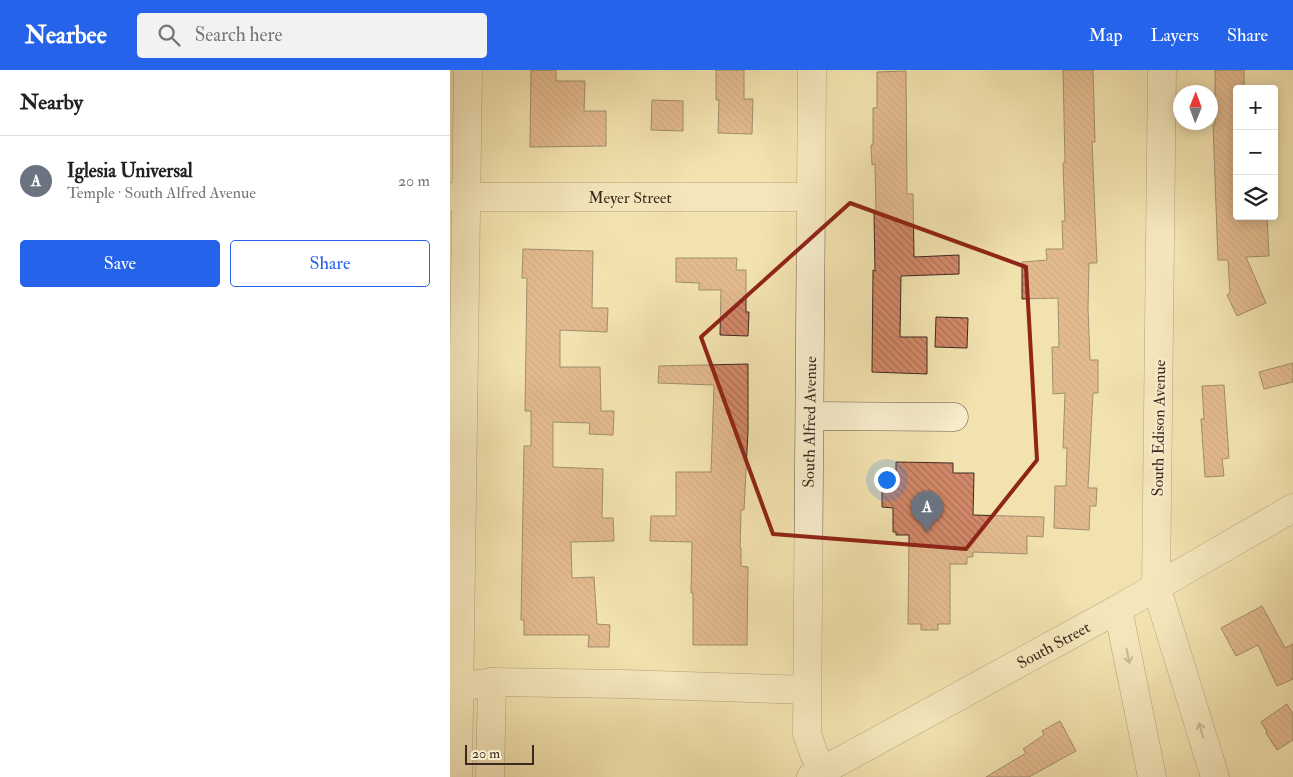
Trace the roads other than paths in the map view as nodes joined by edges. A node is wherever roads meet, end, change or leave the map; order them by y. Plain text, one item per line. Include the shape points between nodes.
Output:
1 (468, 70) edge
2 (812, 70) edge
3 (1162, 70) edge
4 (458, 197) edge
5 (810, 197) junction
6 (810, 416) junction
7 (954, 417) dead end
8 (1293, 508) edge
9 (1156, 586) junction
10 (1118, 609) junction
11 (492, 682) junction
12 (458, 687) junction
13 (807, 690) junction
14 (817, 774) edge
15 (458, 777) edge
16 (490, 777) edge
17 (1152, 777) edge
18 (1216, 777) edge

1 - 4 street
2 - 5 street, South Alfred Avenue
3 - 9 street, South Edison Avenue
4 - 5 street, Meyer Street
4 - 12 street
5 - 6 street, South Alfred Avenue
6 - 7 street
6 - 13 street, South Alfred Avenue
8 - 9 street, South Street
9 - 10 street, South Street
18 -> 9 street, South Edison Avenue
10 - 14 street, South Street
10 -> 17 street
11 - 12 street
11 - 13 street
11 - 16 street
12 - 15 street
13 - 14 street, South Alfred Avenue via 808,739

